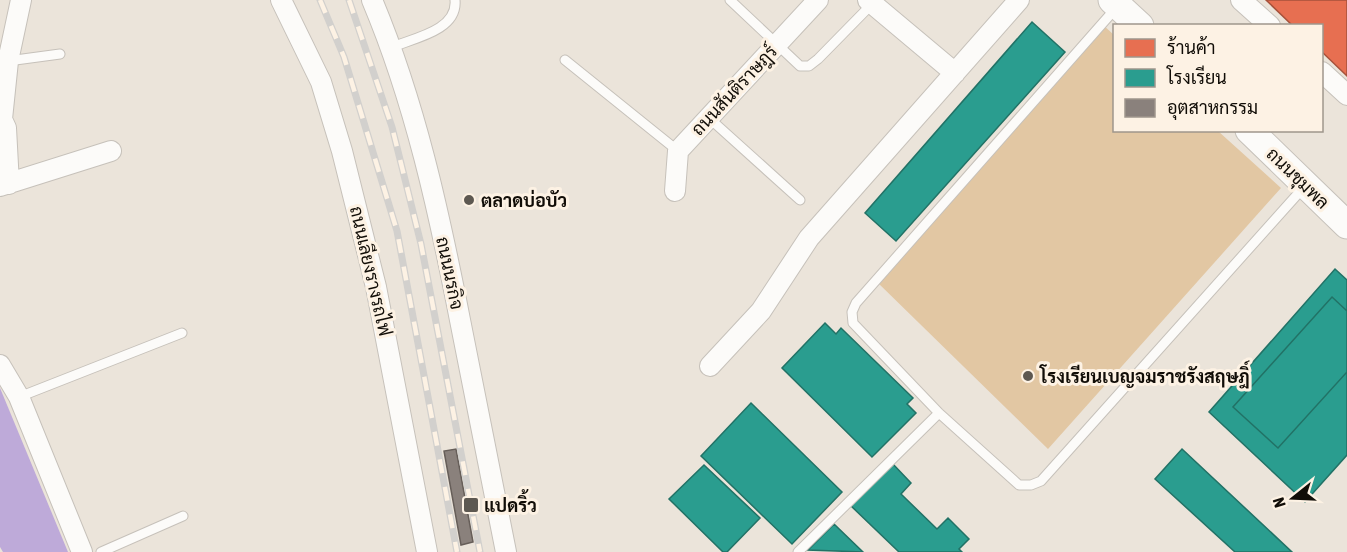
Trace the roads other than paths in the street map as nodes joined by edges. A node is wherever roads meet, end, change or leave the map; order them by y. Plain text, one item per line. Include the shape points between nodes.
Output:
1 (21, 0) edge
2 (281, 0) edge
3 (372, 0) edge
4 (455, 0) edge
5 (730, 0) edge
6 (818, 0) edge
7 (1019, 0) edge
8 (1241, 0) edge
9 (870, 2) edge
10 (1118, 2) edge
11 (1138, 24) edge
12 (1268, 24) edge
13 (777, 44) junction
14 (392, 47) junction
15 (60, 54) dead end
16 (565, 60) dead end
17 (8, 61) junction
18 (955, 73) junction
19 (1323, 73) edge
20 (1347, 95) edge
21 (1, 117) edge
22 (709, 118) junction
23 (1251, 132) edge
24 (111, 151) dead end
25 (678, 151) junction
26 (5, 185) edge
27 (1306, 185) junction
28 (675, 191) dead end
29 (800, 200) dead end
30 (1347, 225) edge
31 (182, 333) dead end
32 (0, 365) edge
33 (710, 366) dead end
34 (19, 397) junction
35 (939, 413) junction
36 (183, 516) dead end
37 (82, 552) edge
38 (101, 552) edge
39 (428, 552) edge
40 (506, 552) edge
41 (798, 552) edge

1 - 17 street
2 - 39 street, ถนนเลียงรางรถไฟ via 321,82 342,151 376,287
3 - 14 street, ถนนนรกิจ
4 - 14 lane via 451,21
5 - 13 lane
6 - 13 street, ถนนสันติราษฎร์
7 - 18 street
8 - 12 street
9 - 13 lane via 809,66 800,66
9 - 18 street
10 - 11 main road
10 - 35 lane via 852,312 854,323
13 - 22 street, ถนนสันติราษฎร์
14 - 40 street, ถนนนรกิจ via 445,242
15 - 17 lane
16 - 25 lane
17 - 21 street
18 - 33 street via 809,238 761,311
19 - 20 street
21 - 26 street via 6,128
22 - 25 street, ถนนสันติราษฎร์
22 - 29 lane
23 - 27 main road, ถนนชุมพล
24 - 26 street
25 - 28 street, ถนนสันติราษฎร์
27 - 30 main road, ถนนชุมพล
27 - 35 lane via 1041,481 1019,485
31 - 34 lane
32 - 34 street
34 - 37 street
35 - 41 lane
36 - 38 lane

